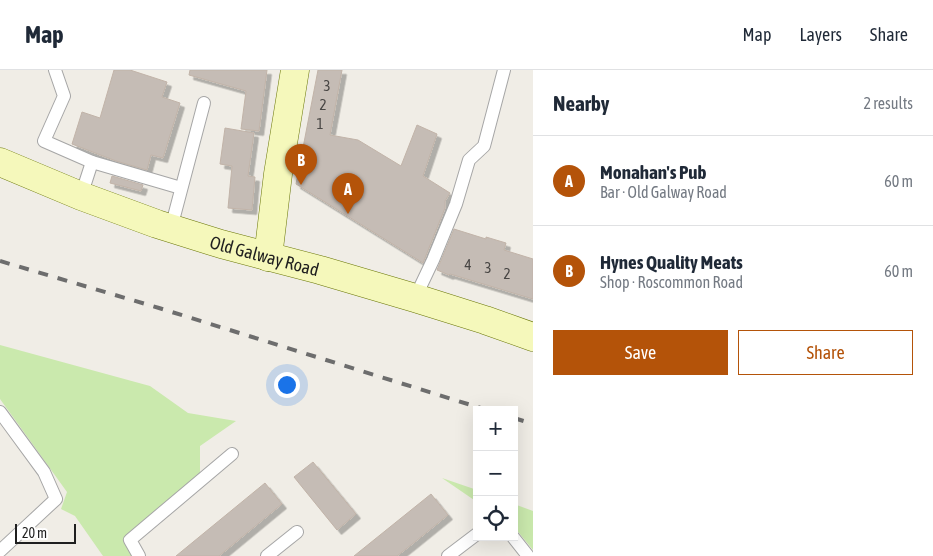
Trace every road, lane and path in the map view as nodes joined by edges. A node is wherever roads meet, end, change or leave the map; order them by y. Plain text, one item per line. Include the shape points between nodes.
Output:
1 (55, 70) edge
2 (295, 70) edge
3 (504, 70) edge
4 (204, 103) dead end
5 (0, 162) edge
6 (92, 162) junction
7 (181, 188) junction
8 (81, 196) junction
9 (171, 228) junction
10 (268, 257) junction
11 (415, 298) junction
12 (533, 337) edge
13 (0, 412) edge
14 (232, 454) dead end
15 (297, 532) dead end
16 (473, 537) edge
17 (516, 541) edge
18 (0, 551) edge
19 (139, 556) edge
20 (267, 556) edge
21 (448, 556) edge
22 (528, 556) edge

1 - 6 lane via 64,96 44,141
2 - 10 main road
3 - 11 lane via 484,146 469,160 456,204
4 - 7 lane
5 - 8 main road, Old Galway Road
6 - 7 lane
6 - 8 lane
7 - 9 lane
8 - 9 main road, Old Galway Road
9 - 10 main road, Old Galway Road
10 - 11 main road, Old Galway Road
11 - 12 main road, Old Galway Road
13 - 18 lane via 44,472 56,499
14 - 19 lane via 130,540
15 - 20 lane
16 - 21 lane
17 - 22 lane

